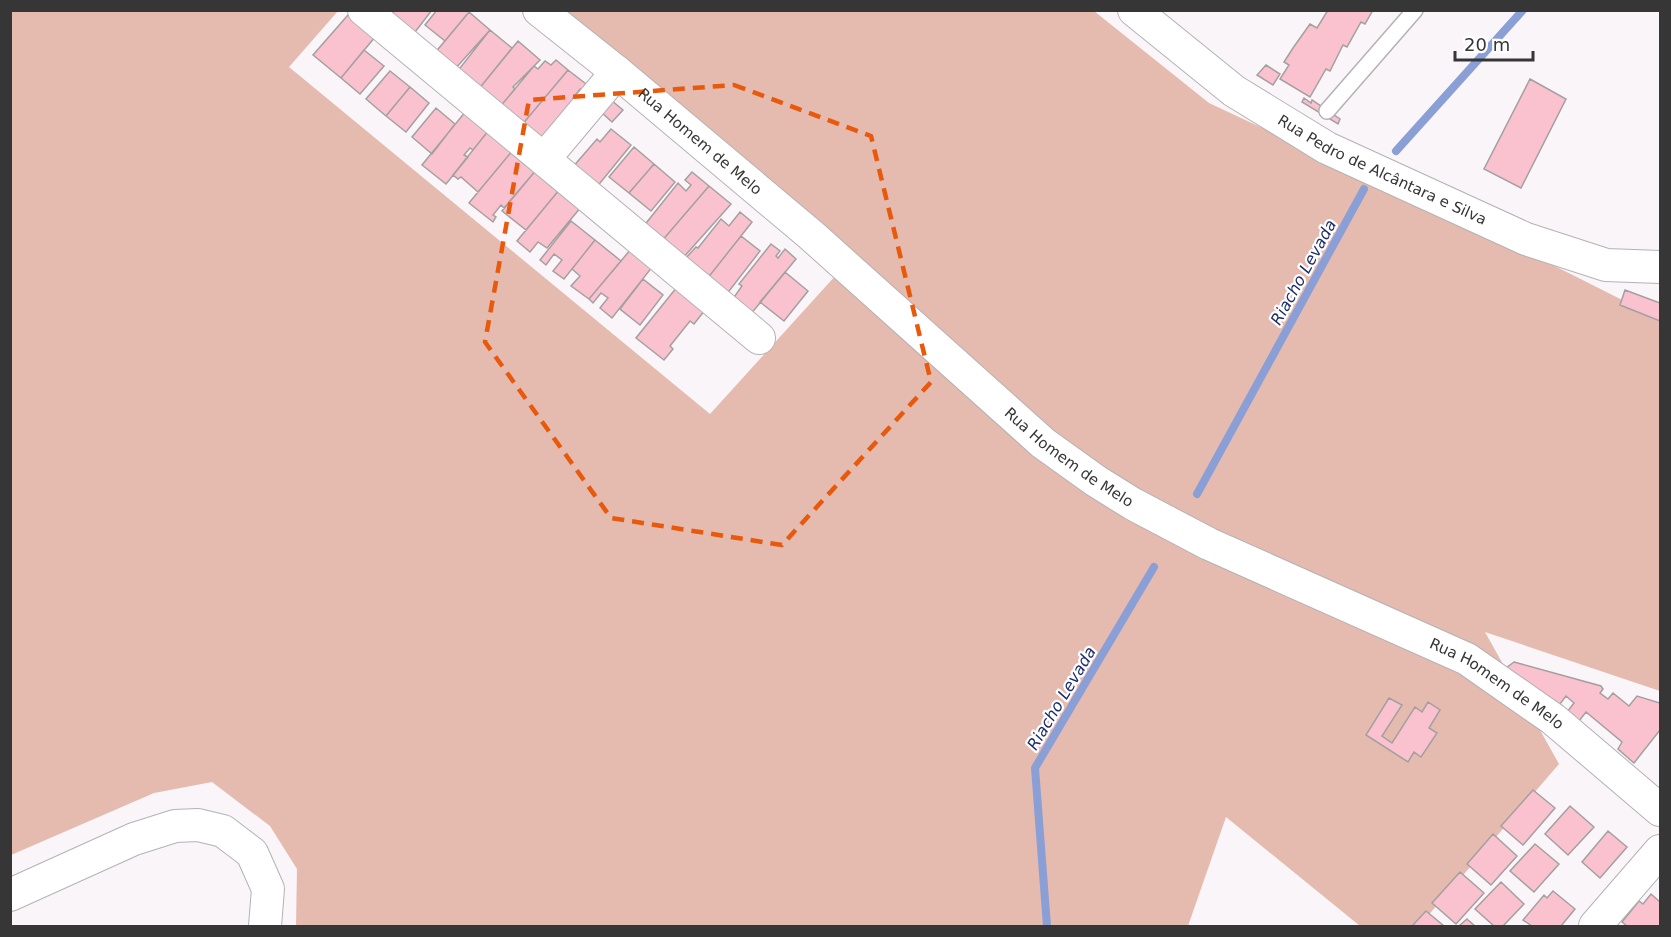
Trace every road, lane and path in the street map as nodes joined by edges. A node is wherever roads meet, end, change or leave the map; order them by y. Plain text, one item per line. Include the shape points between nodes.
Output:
1 (364, 10) edge
2 (539, 10) edge
3 (1134, 10) edge
4 (1415, 10) edge
5 (617, 72) junction
6 (1319, 121) junction
7 (544, 159) junction
8 (1660, 267) edge
9 (759, 338) dead end
10 (1660, 810) edge
11 (1656, 864) edge
12 (10, 895) edge
13 (265, 927) edge
14 (1595, 927) edge

1 - 7 street
2 - 5 street, Rua Homem de Melo
3 - 6 street, Rua Pedro de Alcântara e Silva via 1234,91
4 - 6 lane
5 - 7 street
5 - 10 street, Rua Homem de Melo via 811,235 1043,443 1096,481 1209,544 1467,659 1553,719
6 - 8 street, Rua Pedro de Alcântara e Silva via 1378,172 1526,239 1606,265
7 - 9 street
11 - 14 street
12 - 13 street via 134,839 175,826 198,825 223,831 252,853 268,889

